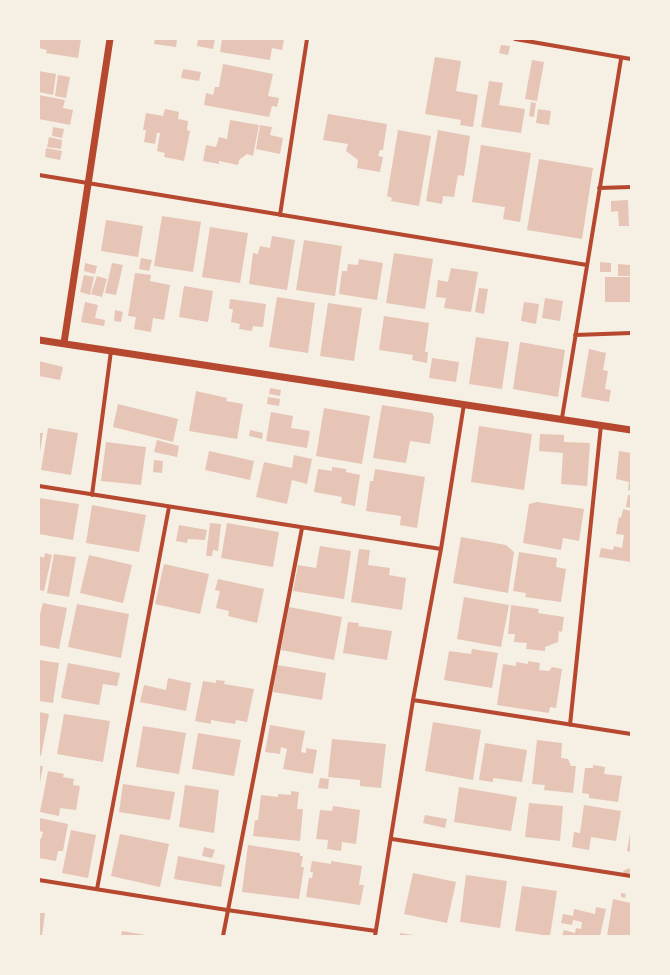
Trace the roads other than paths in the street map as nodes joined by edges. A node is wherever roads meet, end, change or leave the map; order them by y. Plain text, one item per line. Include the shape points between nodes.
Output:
1 (110, 39) edge
2 (307, 39) edge
3 (515, 39) edge
4 (621, 58) junction
5 (631, 59) edge
6 (39, 176) edge
7 (88, 183) junction
8 (631, 187) edge
9 (599, 188) junction
10 (280, 215) junction
11 (587, 265) junction
12 (631, 333) edge
13 (575, 335) junction
14 (39, 340) edge
15 (64, 344) junction
16 (111, 350) junction
17 (464, 404) junction
18 (562, 418) junction
19 (601, 426) junction
20 (631, 430) edge
21 (39, 486) edge
22 (92, 495) junction
23 (169, 507) junction
24 (302, 528) junction
25 (441, 549) junction
26 (413, 700) junction
27 (570, 725) junction
28 (631, 734) edge
29 (392, 839) junction
30 (631, 876) edge
31 (39, 880) edge
32 (97, 889) junction
33 (227, 910) junction
34 (376, 931) junction
35 (223, 936) edge
36 (375, 936) edge

1 - 7 street
2 - 10 street
3 - 4 street
4 - 5 street
4 - 9 street
6 - 7 street
7 - 10 street
7 - 15 street
8 - 9 street
9 - 11 street
10 - 11 street
11 - 13 street
12 - 13 street
13 - 18 street
14 - 15 street
15 - 16 street
16 - 17 street
16 - 22 street
17 - 18 street
17 - 25 street
18 - 19 street
19 - 20 street
19 - 27 street
21 - 22 street
22 - 23 street
23 - 24 street
23 - 32 street
24 - 25 street
24 - 33 street
25 - 26 street
26 - 27 street
26 - 29 street
27 - 28 street
29 - 30 street
29 - 34 street
31 - 32 street
32 - 33 street
33 - 34 street
33 - 35 street
34 - 36 street

